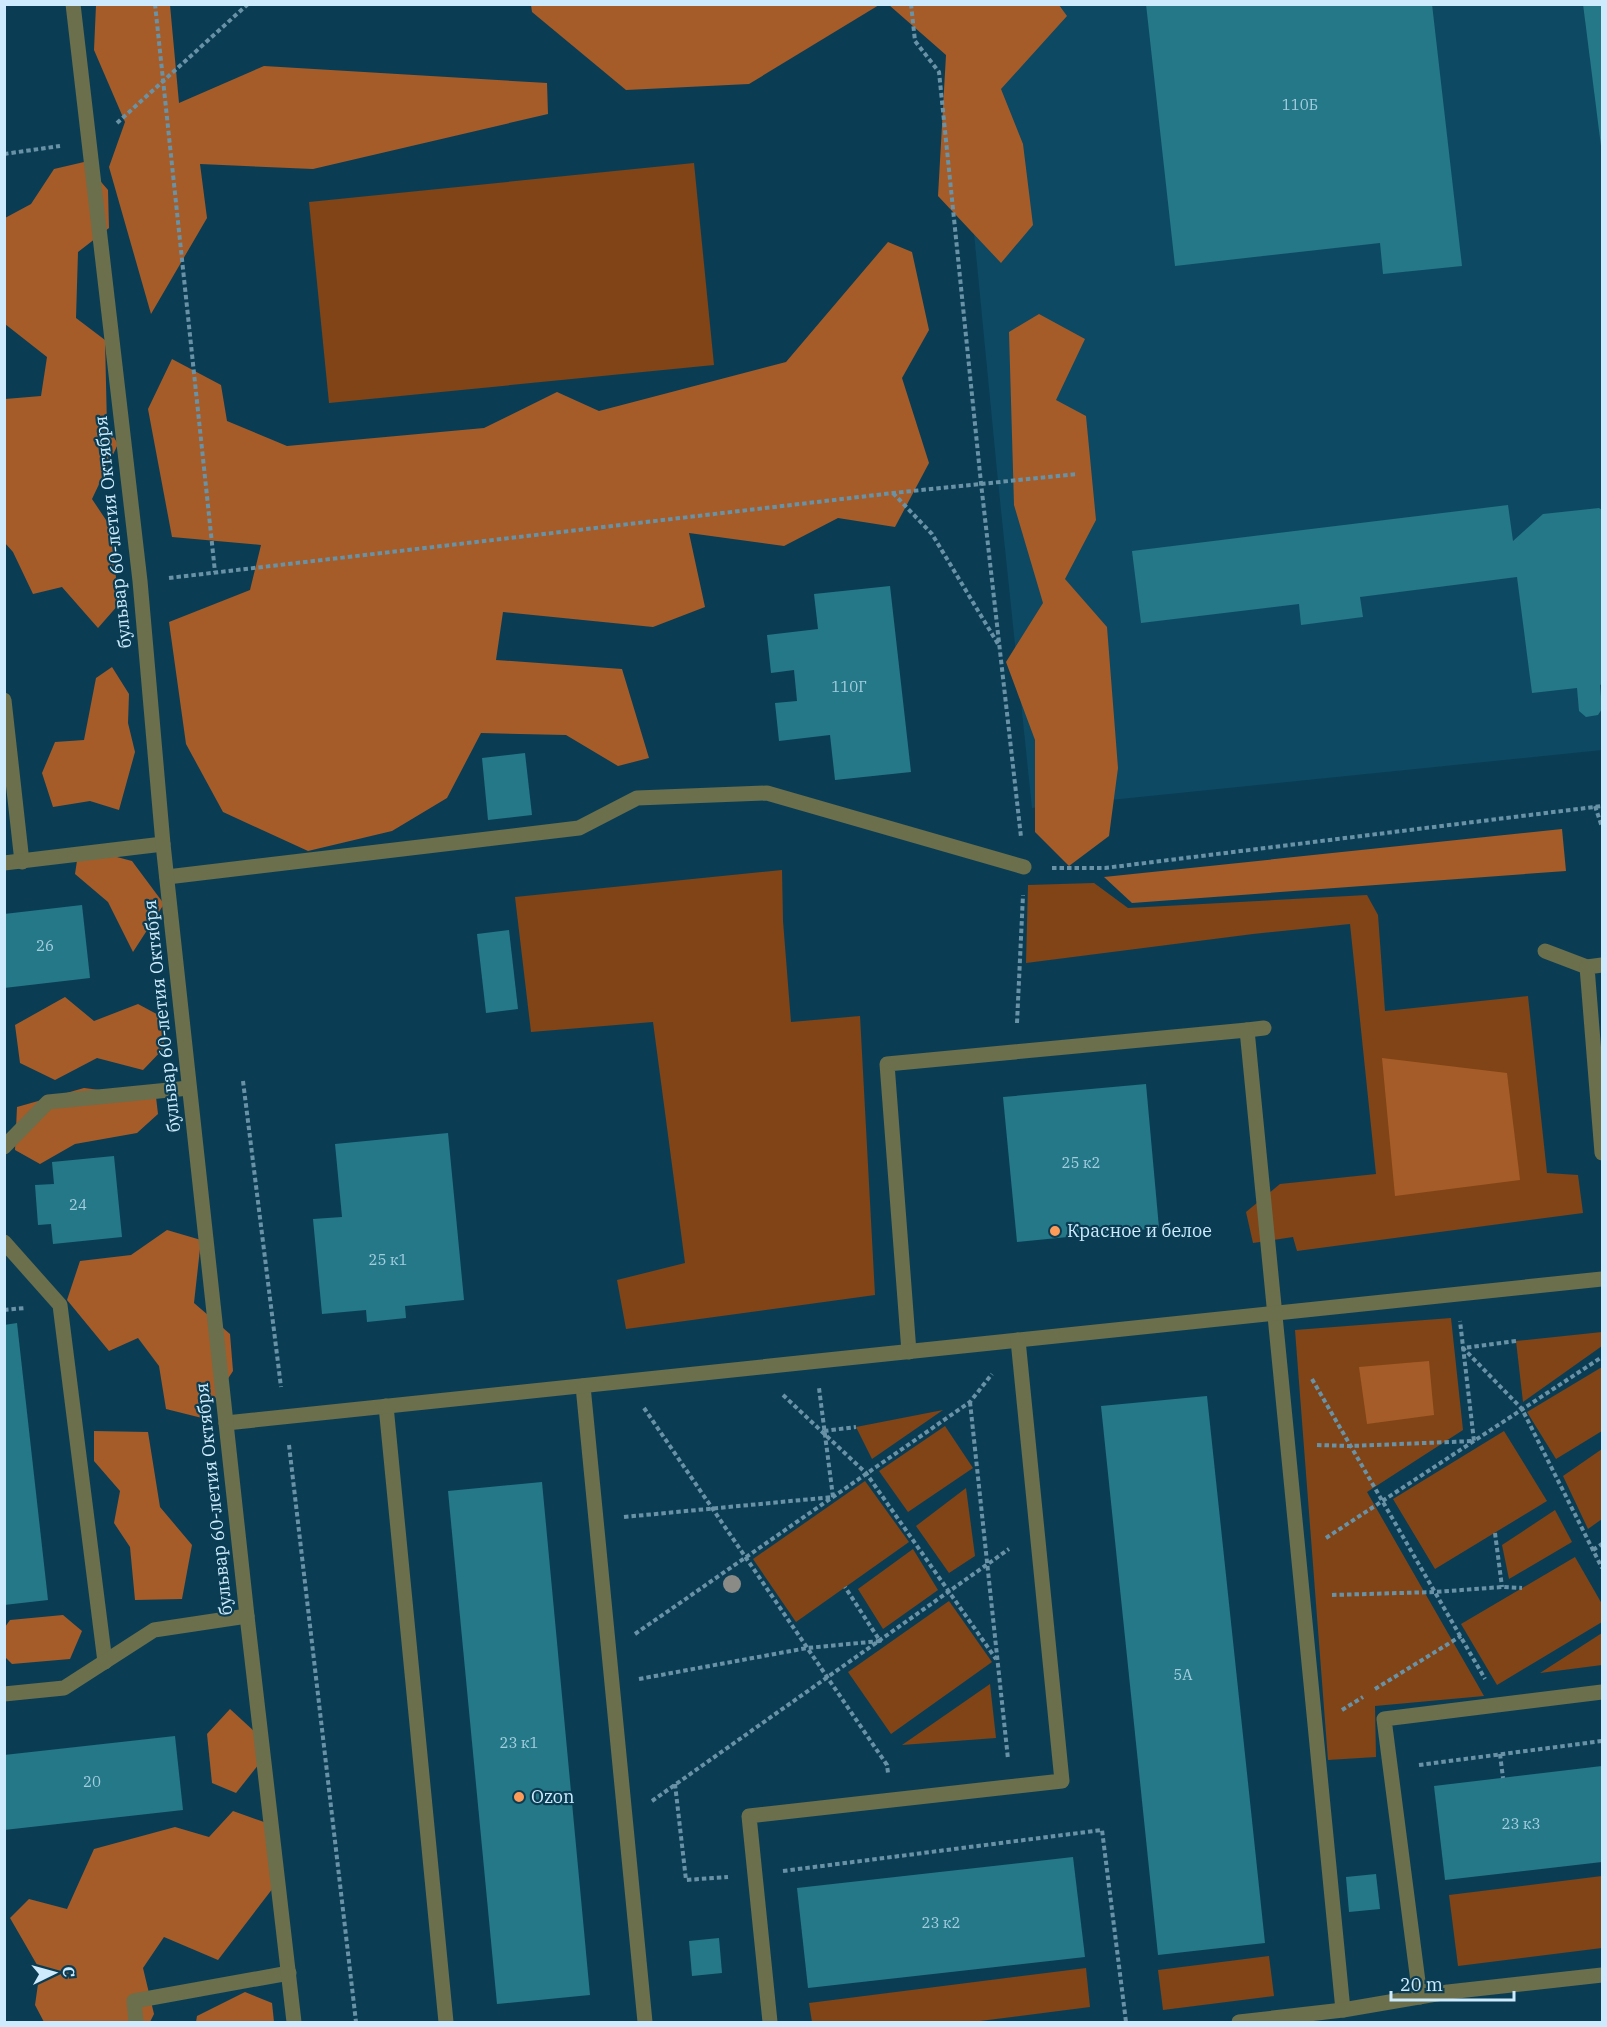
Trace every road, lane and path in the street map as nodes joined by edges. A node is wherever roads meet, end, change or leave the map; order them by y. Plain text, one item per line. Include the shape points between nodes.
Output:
1 (73, 4) edge
2 (155, 4) edge
3 (248, 4) edge
4 (911, 4) edge
5 (163, 81) junction
6 (64, 146) dead end
7 (90, 147) junction
8 (4, 154) edge
9 (1077, 474) dead end
10 (981, 483) junction
11 (893, 493) junction
12 (215, 572) junction
13 (140, 581) junction
14 (999, 645) junction
15 (4, 700) edge
16 (1595, 806) junction
17 (1602, 806) edge
18 (1602, 827) edge
19 (163, 844) junction
20 (22, 862) junction
21 (4, 863) edge
22 (1024, 867) junction
23 (167, 877) junction
24 (1545, 951) dead end
25 (1595, 966) edge
26 (1264, 1028) dead end
27 (1247, 1030) junction
28 (1016, 1052) junction
29 (243, 1082) dead end
30 (189, 1088) junction
31 (4, 1147) edge
32 (1602, 1153) edge
33 (4, 1242) edge
34 (1602, 1279) edge
35 (1456, 1293) junction
36 (1274, 1313) junction
37 (1018, 1340) junction
38 (1516, 1341) dead end
39 (1463, 1348) junction
40 (909, 1352) junction
41 (1602, 1357) edge
42 (816, 1361) junction
43 (754, 1368) junction
44 (1309, 1375) dead end
45 (626, 1382) junction
46 (583, 1386) junction
47 (386, 1406) junction
48 (1522, 1409) junction
49 (285, 1417) junction
50 (226, 1424) junction
51 (856, 1427) dead end
52 (823, 1431) junction
53 (1474, 1441) junction
54 (1287, 1444) junction
55 (1351, 1446) junction
56 (866, 1473) junction
57 (833, 1497) junction
58 (1382, 1500) junction
59 (712, 1508) junction
60 (596, 1520) junction
61 (1037, 1531) junction
62 (1495, 1533) dead end
63 (1602, 1544) edge
64 (1593, 1550) junction
65 (1298, 1556) junction
66 (745, 1557) junction
67 (987, 1564) junction
68 (1602, 1568) edge
69 (845, 1587) dead end
70 (1502, 1587) junction
71 (1522, 1588) dead end
72 (950, 1592) junction
73 (1435, 1592) junction
74 (1302, 1596) junction
75 (247, 1616) junction
76 (1461, 1636) junction
77 (880, 1641) junction
78 (807, 1648) junction
79 (608, 1652) junction
80 (997, 1661) junction
81 (105, 1662) junction
82 (827, 1678) junction
83 (612, 1684) junction
84 (1489, 1686) dead end
85 (1373, 1690) dead end
86 (1602, 1692) edge
87 (4, 1694) edge
88 (1363, 1697) dead end
89 (1315, 1727) junction
90 (1005, 1736) dead end
91 (1602, 1741) edge
92 (1500, 1754) junction
93 (887, 1765) dead end
94 (1420, 1775) dead end
95 (1503, 1778) dead end
96 (675, 1784) junction
97 (624, 1820) junction
98 (780, 1871) dead end
99 (756, 1874) junction
100 (289, 1973) junction
101 (1602, 1975) edge
102 (1420, 1997) junction
103 (1350, 2008) junction
104 (136, 2022) edge
105 (294, 2022) edge
106 (356, 2022) edge
107 (446, 2022) edge
108 (645, 2022) edge
109 (771, 2022) edge
110 (1126, 2022) edge
111 (1239, 2022) edge
112 (1359, 2022) edge

1 - 7 street, бульвар 60-летия Октября
2 - 5 path
3 - 5 path
4 - 10 path via 915,41 939,72
5 - 7 path
5 - 12 path
6 - 8 path
7 - 13 street, бульвар 60-летия Октября
9 - 10 path
10 - 11 path
10 - 14 path
11 - 12 path
11 - 14 path via 933,534
12 - 13 path
13 - 19 street, бульвар 60-летия Октября
14 - 22 path
15 - 20 street
16 - 17 path
16 - 18 path
16 - 22 path via 1105,868
19 - 20 street
19 - 23 street, бульвар 60-летия Октября
20 - 21 street
22 - 23 street via 767,793 637,798 579,828
22 - 28 path
23 - 30 street, бульвар 60-летия Октября
24 - 25 street
25 - 32 street
26 - 27 street
27 - 28 street
27 - 36 street
28 - 40 street via 887,1064
29 - 49 path
30 - 31 street via 48,1102
30 - 50 street, бульвар 60-летия Октября
33 - 81 street via 60,1305
34 - 35 street
35 - 36 street
35 - 39 path
36 - 37 street
36 - 54 street
37 - 40 street
37 - 61 street
38 - 39 path
39 - 48 path
39 - 53 path
40 - 42 street
41 - 48 path
42 - 43 street
42 - 52 path
43 - 45 street
43 - 52 path
44 - 55 path
45 - 46 street
45 - 59 path
46 - 47 street
46 - 60 street
47 - 49 street
47 - 107 street
48 - 53 path
48 - 64 path
49 - 50 street
49 - 106 path
50 - 75 street, бульвар 60-летия Октября
51 - 52 path
52 - 56 path
52 - 57 path
53 - 55 path
53 - 58 path
54 - 55 path
54 - 65 street
55 - 58 path
56 - 57 path
56 - 67 path via 970,1402
56 - 72 path
57 - 59 path
57 - 66 path
58 - 65 path
58 - 73 path
59 - 60 path
59 - 66 path
60 - 79 street
61 - 67 path
61 - 99 street via 1062,1781 749,1816
62 - 70 path
63 - 64 path
64 - 68 path
65 - 74 street
66 - 78 path
66 - 79 path
67 - 72 path
67 - 80 path
69 - 77 path
70 - 71 path
70 - 73 path
72 - 77 path
72 - 80 path
73 - 74 path
73 - 76 path
74 - 89 street
75 - 81 street via 154,1630
75 - 100 street, бульвар 60-летия Октября
76 - 84 path
76 - 85 path
77 - 78 path
77 - 82 path
78 - 82 path
78 - 83 path
79 - 83 street
80 - 90 path
81 - 87 street via 64,1688
82 - 93 path
82 - 96 path
83 - 97 street
86 - 102 street via 1384,1719
88 - 89 path
89 - 103 street
91 - 92 path
92 - 94 path via 1419,1764
92 - 95 path
96 - 97 path
96 - 99 path via 686,1880
97 - 108 street
98 - 110 path via 1102,1830
99 - 109 street
100 - 104 street via 134,2001
100 - 105 street, бульвар 60-летия Октября
101 - 102 street
102 - 103 street
103 - 111 street
103 - 112 street

